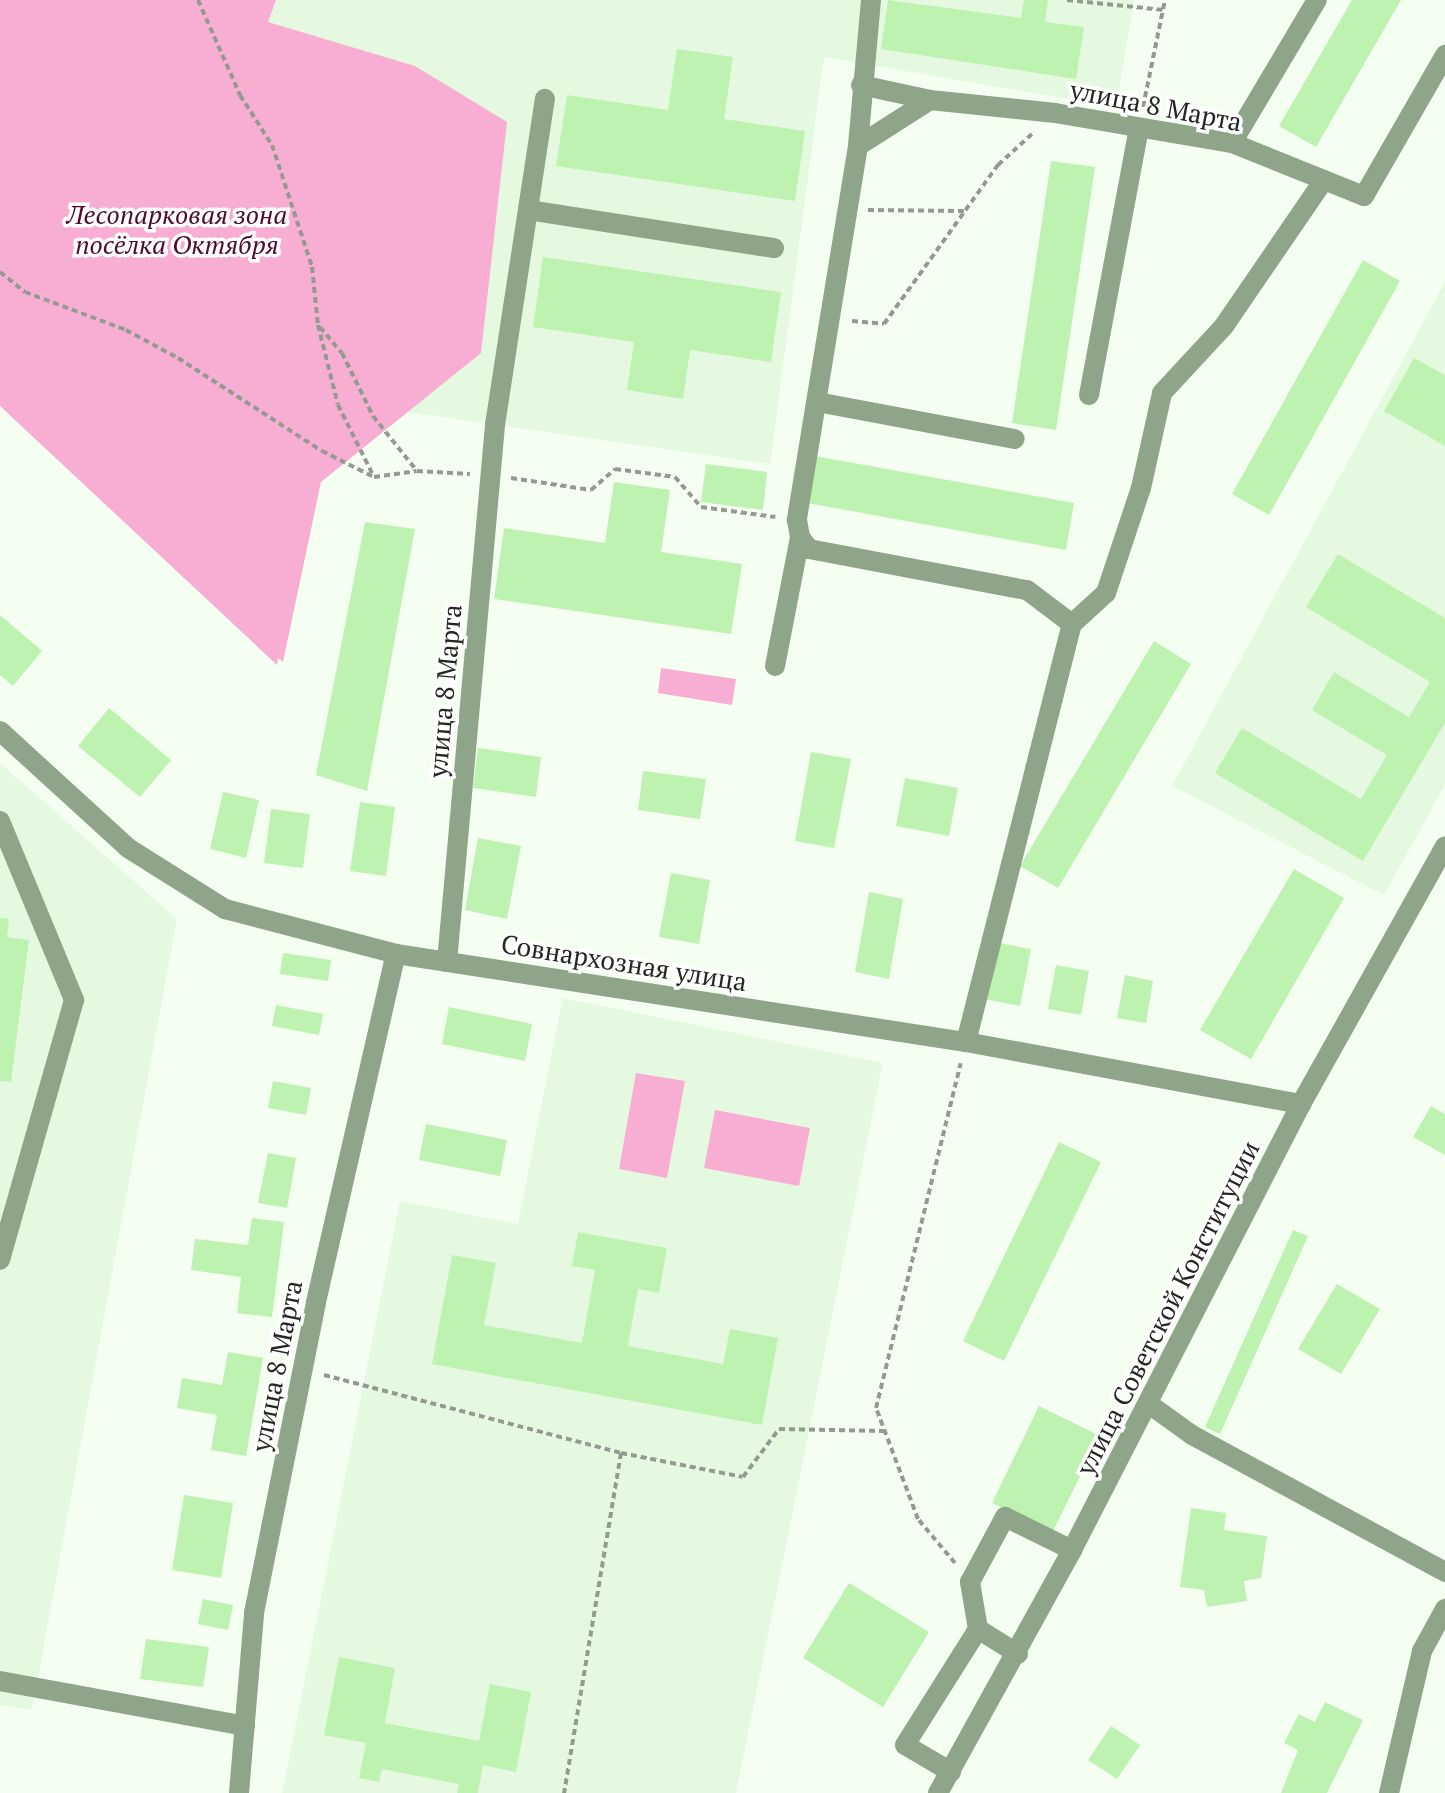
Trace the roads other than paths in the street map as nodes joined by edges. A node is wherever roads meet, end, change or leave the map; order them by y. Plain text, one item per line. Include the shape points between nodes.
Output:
1 (871, 0) edge
2 (1317, 0) edge
3 (1445, 55) edge
4 (861, 85) junction
5 (545, 99) dead end
6 (930, 100) junction
7 (1139, 129) junction
8 (1232, 143) junction
9 (858, 146) junction
10 (1324, 180) junction
11 (528, 210) junction
12 (774, 248) dead end
13 (1089, 395) dead end
14 (817, 402) junction
15 (1015, 439) dead end
16 (798, 528) junction
17 (1072, 624) junction
18 (775, 666) dead end
19 (0, 731) edge
20 (0, 821) edge
21 (1445, 846) edge
22 (1439, 872) edge
23 (396, 954) junction
24 (447, 962) junction
25 (966, 1042) junction
26 (1301, 1104) junction
27 (0, 1260) edge
28 (1149, 1404) junction
29 (1072, 1550) junction
30 (1445, 1572) edge
31 (1445, 1609) edge
32 (978, 1629) junction
33 (1018, 1654) junction
34 (0, 1681) edge
35 (245, 1726) junction
36 (951, 1772) junction
37 (239, 1793) edge
38 (938, 1793) edge
39 (1389, 1793) edge

1 - 4 street
2 - 8 street
3 - 10 street, улица 8 Марта via 1364,196
4 - 6 street, улица 8 Марта
4 - 9 street
5 - 11 street, улица 8 Марта
6 - 7 street, улица 8 Марта via 1055,113
6 - 9 street
7 - 8 street, улица 8 Марта
7 - 13 street
8 - 10 street, улица 8 Марта
9 - 14 street
10 - 17 street via 1224,326 1162,393 1141,488 1106,593
11 - 12 street
11 - 24 street, улица 8 Марта via 495,425
14 - 15 street
14 - 16 street
16 - 17 street via 809,549 1027,590
16 - 18 street
17 - 25 street
19 - 23 street, Совнархозная улица via 128,848 225,909
20 - 27 street via 74,1000
21 - 22 street, улица Советской Конституции
22 - 26 street, улица Советской Конституции
23 - 24 street, Совнархозная улица
23 - 35 street, улица 8 Марта via 302,1369 254,1613
24 - 25 street, Совнархозная улица
25 - 26 street, Совнархозная улица
26 - 28 street, улица Советской Конституции
28 - 29 street, улица Советской Конституции
28 - 30 street via 1192,1435
29 - 32 street via 1005,1517 970,1582
29 - 33 street, улица Советской Конституции
31 - 39 street via 1422,1651
32 - 33 street
32 - 36 street via 905,1745
33 - 36 street, улица Советской Конституции
34 - 35 street
35 - 37 street, улица 8 Марта
36 - 38 street, улица Советской Конституции

